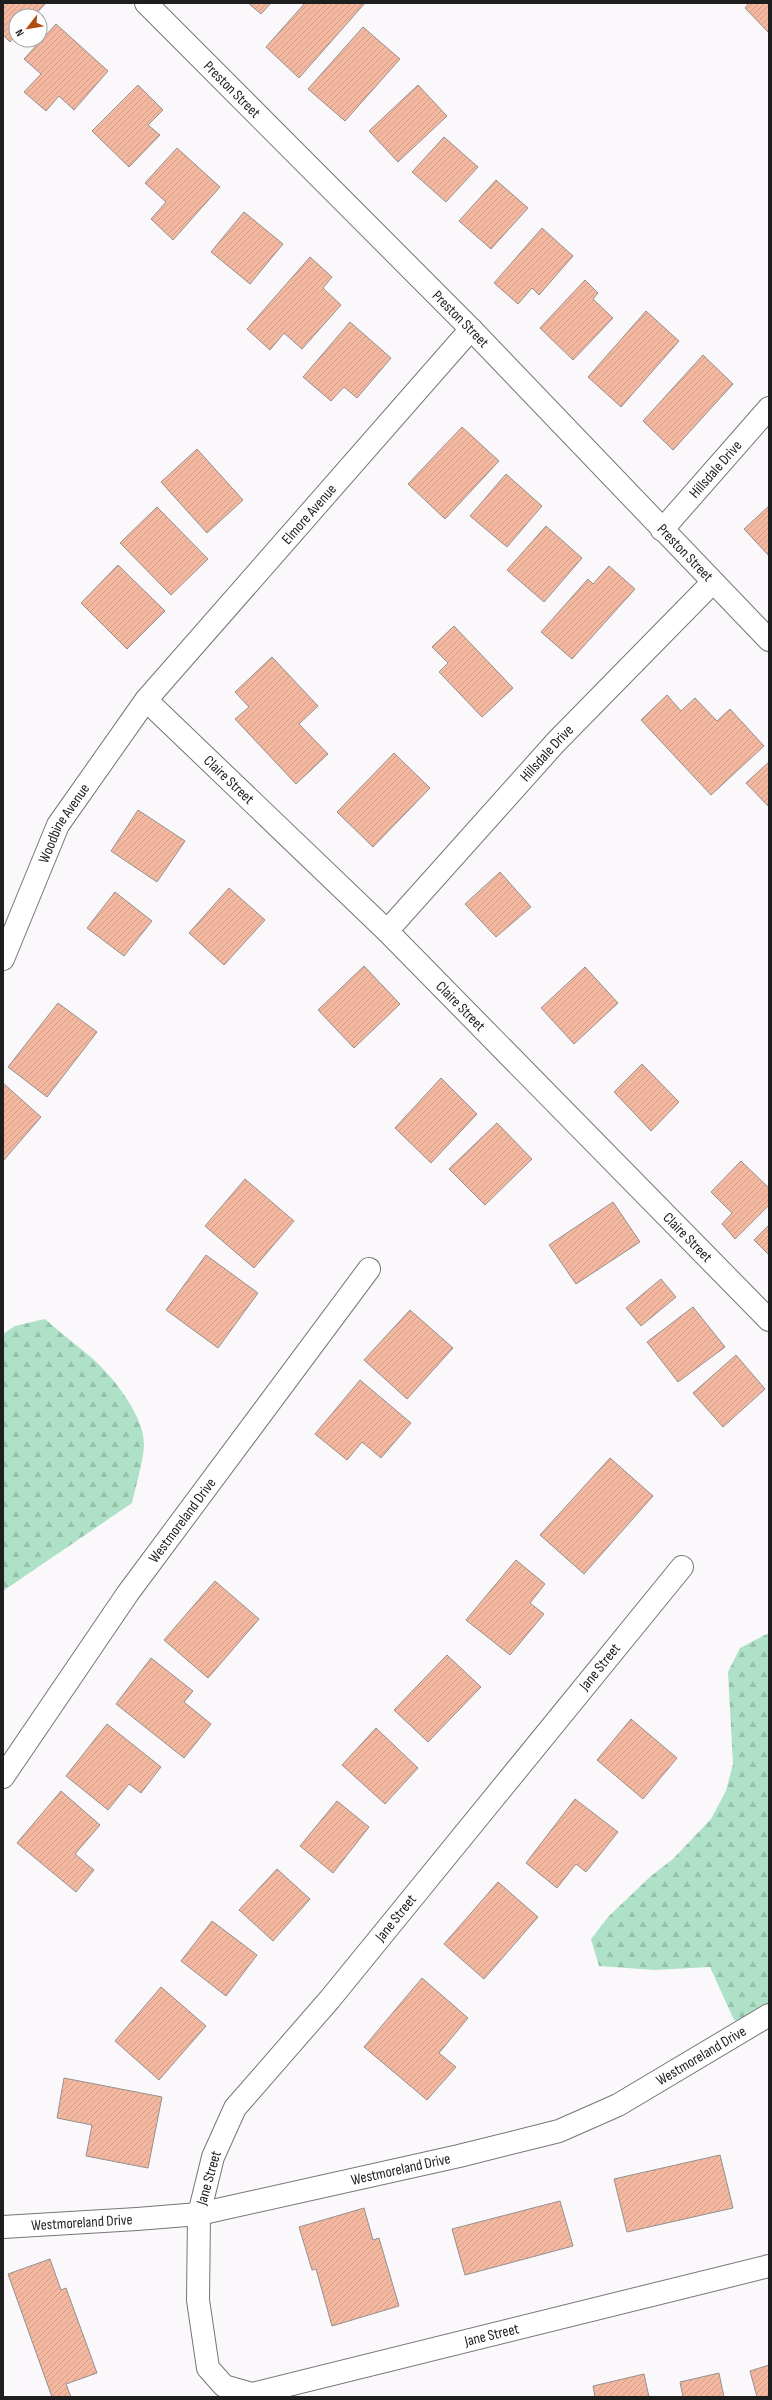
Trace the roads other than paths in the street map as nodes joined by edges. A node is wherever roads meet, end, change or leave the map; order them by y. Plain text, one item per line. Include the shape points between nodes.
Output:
1 (146, 3) edge
2 (471, 329) junction
3 (769, 408) edge
4 (662, 530) junction
5 (713, 582) junction
6 (769, 640) edge
7 (146, 700) junction
8 (387, 931) junction
9 (3, 959) edge
10 (369, 1269) dead end
11 (769, 1320) edge
12 (682, 1567) dead end
13 (3, 1777) edge
14 (769, 2015) edge
15 (199, 2214) junction
16 (3, 2227) edge
17 (769, 2266) edge

1 - 2 street, Preston Street
2 - 4 street, Preston Street
2 - 7 street, Elmore Avenue
3 - 4 street, Hillsdale Drive
4 - 5 street, Preston Street
5 - 6 street, Preston Street
5 - 8 street, Hillsdale Drive via 556,742
7 - 8 street, Claire Street
7 - 9 street, Woodbine Avenue via 58,825
8 - 11 street, Claire Street
10 - 13 street, Westmoreland Drive via 128,1593
12 - 15 street, Jane Street via 330,1999 235,2108 213,2157
14 - 15 street, Westmoreland Drive via 618,2105 559,2131
15 - 16 street, Westmoreland Drive
15 - 17 street, Jane Street via 198,2300 208,2368 224,2386 252,2394

